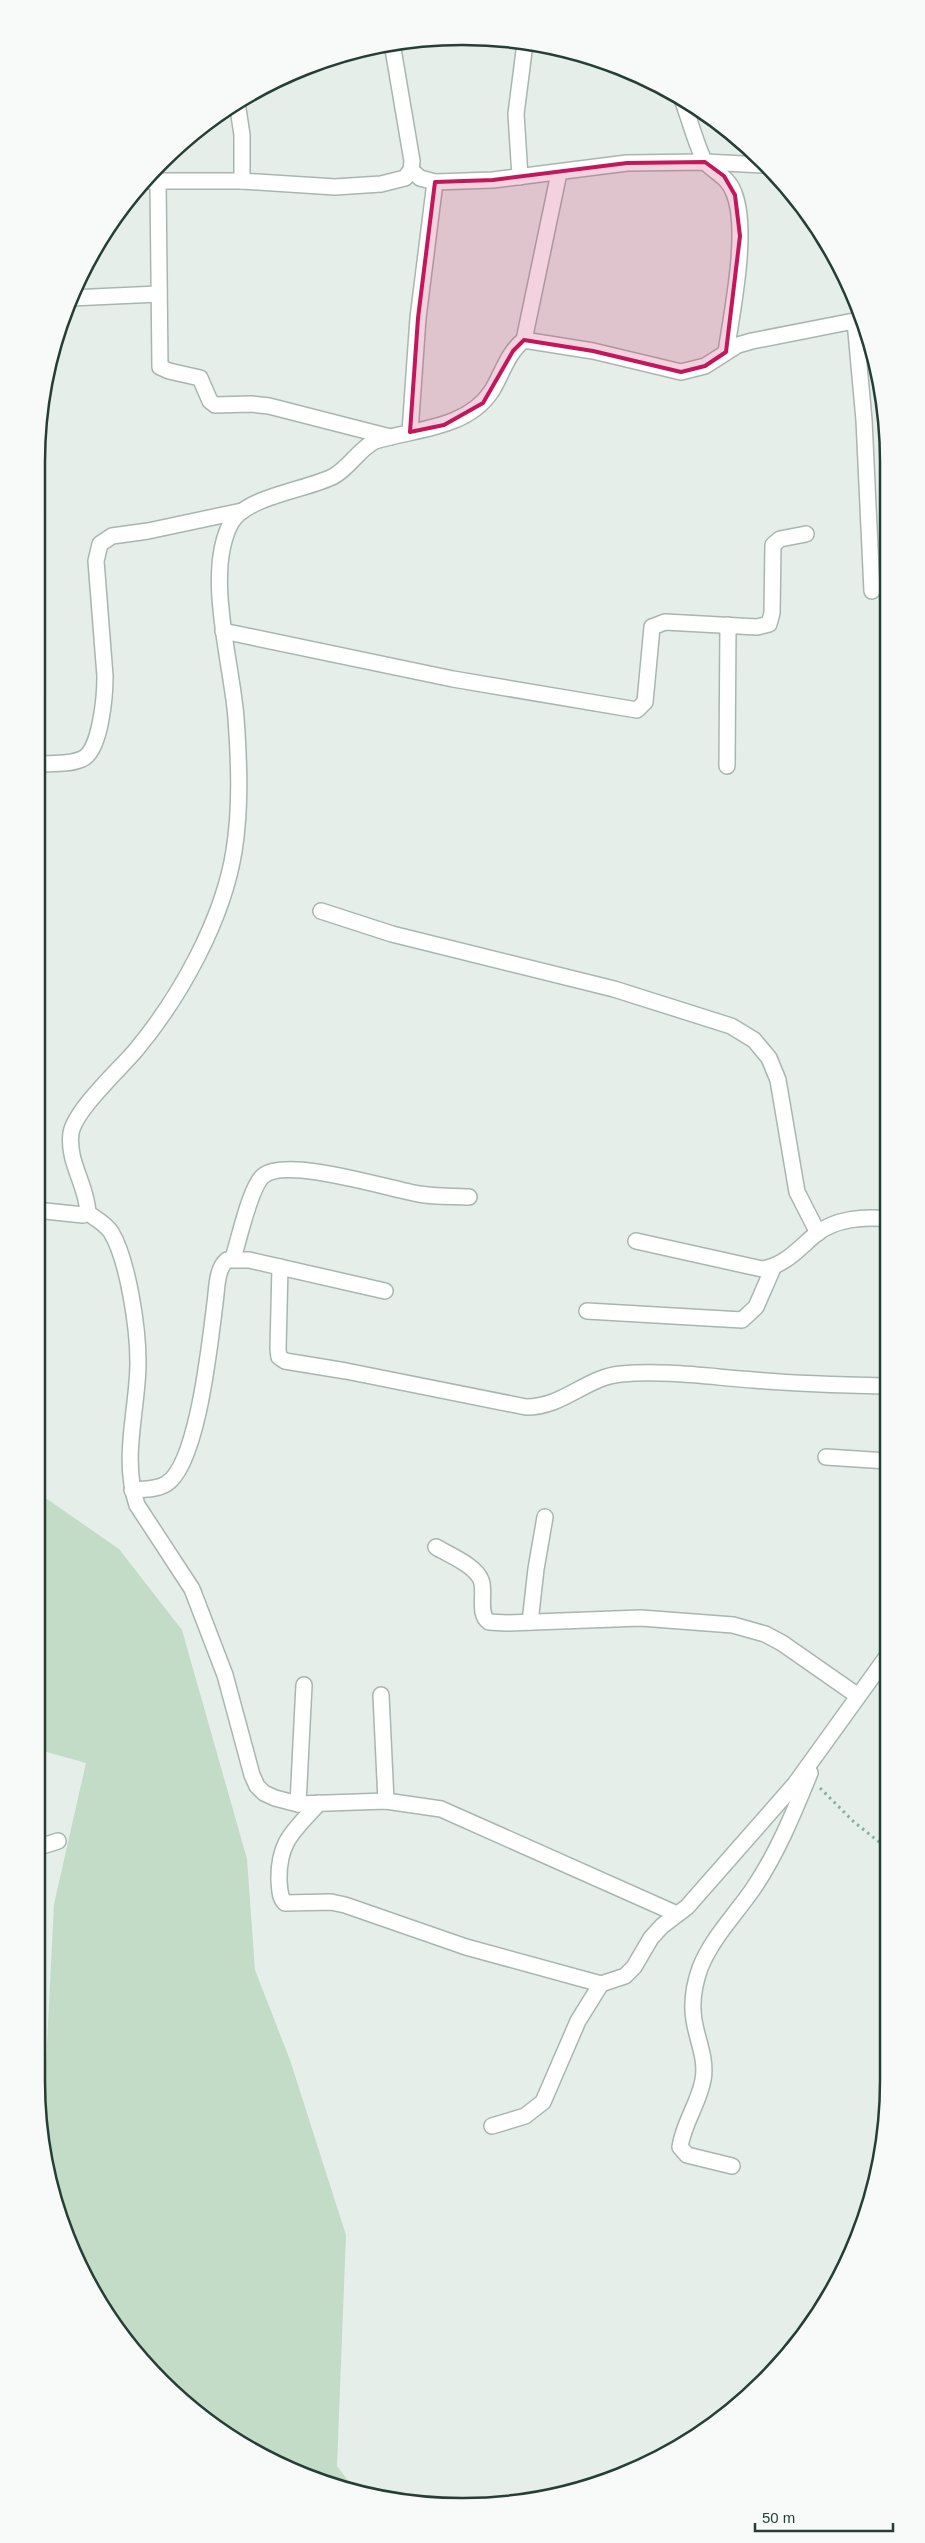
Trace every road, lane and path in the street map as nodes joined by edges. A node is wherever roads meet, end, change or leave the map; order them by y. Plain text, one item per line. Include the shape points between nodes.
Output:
1 (523, 50) edge
2 (393, 51) edge
3 (686, 110) edge
4 (237, 112) edge
5 (705, 162) junction
6 (755, 165) edge
7 (411, 170) junction
8 (558, 173) junction
9 (520, 177) junction
10 (242, 180) junction
11 (154, 181) edge
12 (435, 182) junction
13 (151, 185) edge
14 (158, 294) junction
15 (79, 298) edge
16 (855, 320) edge
17 (857, 327) edge
18 (524, 340) junction
19 (726, 352) junction
20 (410, 432) junction
21 (390, 437) junction
22 (244, 510) junction
23 (806, 534) dead end
24 (872, 591) dead end
25 (728, 625) junction
26 (223, 631) junction
27 (45, 763) edge
28 (727, 766) dead end
29 (321, 911) dead end
30 (468, 1197) dead end
31 (45, 1211) edge
32 (88, 1213) junction
33 (880, 1219) edge
34 (818, 1233) junction
35 (636, 1241) dead end
36 (233, 1258) junction
37 (280, 1267) junction
38 (773, 1268) junction
39 (385, 1291) dead end
40 (587, 1311) dead end
41 (880, 1386) edge
42 (826, 1457) dead end
43 (880, 1461) edge
44 (132, 1490) junction
45 (545, 1517) dead end
46 (436, 1547) dead end
47 (530, 1622) junction
48 (880, 1666) edge
49 (304, 1685) dead end
50 (382, 1695) dead end
51 (858, 1696) junction
52 (817, 1756) junction
53 (808, 1777) junction
54 (386, 1801) junction
55 (319, 1803) junction
56 (298, 1804) junction
57 (58, 1840) dead end
58 (880, 1843) edge
59 (45, 1845) edge
60 (678, 1914) junction
61 (601, 1984) junction
62 (492, 2126) dead end
63 (732, 2166) dead end

1 - 9 street via 516,114
2 - 7 street
3 - 5 street
4 - 10 street via 242,135
5 - 6 street
5 - 8 street via 627,164
5 - 19 street via 724,176 733,190 740,236
7 - 10 street via 400,181 335,187
7 - 12 street via 420,178
8 - 9 street
8 - 18 street
9 - 12 street
10 - 11 street
12 - 20 street via 418,318
13 - 14 street
14 - 15 street
14 - 21 street via 160,367 200,378 212,404 269,406
16 - 19 street via 752,341
17 - 24 street
18 - 19 street via 593,351 681,372 705,366
18 - 20 street via 513,351 483,403 444,425
20 - 21 street
21 - 22 street via 367,445 332,478 264,500
22 - 26 street via 232,521 222,559 220,614
22 - 27 street via 156,530 112,536 100,544 96,562 105,694 96,740 84,758
23 - 25 street via 780,539 773,545 769,624 757,627
25 - 26 street via 665,622 652,627 645,702 638,710 453,678
25 - 28 street
26 - 32 street via 236,716 239,788 234,851 222,898 201,947 167,1010 81,1112 72,1130 70,1149
29 - 34 street via 392,934 614,988 731,1026 754,1040 770,1058 778,1080 796,1192
30 - 36 street via 421,1194 326,1174 285,1170 270,1172 255,1188
31 - 32 street
32 - 44 street via 110,1231 119,1249 135,1326 138,1361 132,1431
33 - 34 street via 852,1219
34 - 38 street
35 - 38 street via 730,1263
36 - 37 street
36 - 44 street via 223,1264 220,1271 189,1448 181,1466 165,1484
37 - 39 street
37 - 41 street via 278,1349 279,1357 285,1362 526,1407 558,1402 606,1377 620,1374
38 - 40 street via 756,1307 742,1320
42 - 43 street
44 - 56 street via 137,1505 192,1589 207,1623 257,1786 275,1798
45 - 47 street
46 - 47 street via 477,1574 482,1581 486,1620
47 - 51 street via 641,1618 749,1628 782,1643
48 - 51 street
49 - 56 street
50 - 54 street
51 - 52 street
52 - 53 street
52 - 60 street
53 - 58 path
53 - 63 street via 754,1889 714,1942 695,1984 692,2001 703,2060 703,2080 680,2147 687,2154
54 - 55 street
54 - 60 street via 441,1809 459,1815
55 - 56 street
55 - 61 street via 294,1831 281,1852 280,1894 286,1902 344,1905 466,1947
57 - 59 street
60 - 61 street via 651,1938 625,1976
61 - 62 street via 578,2021 543,2102 525,2116

